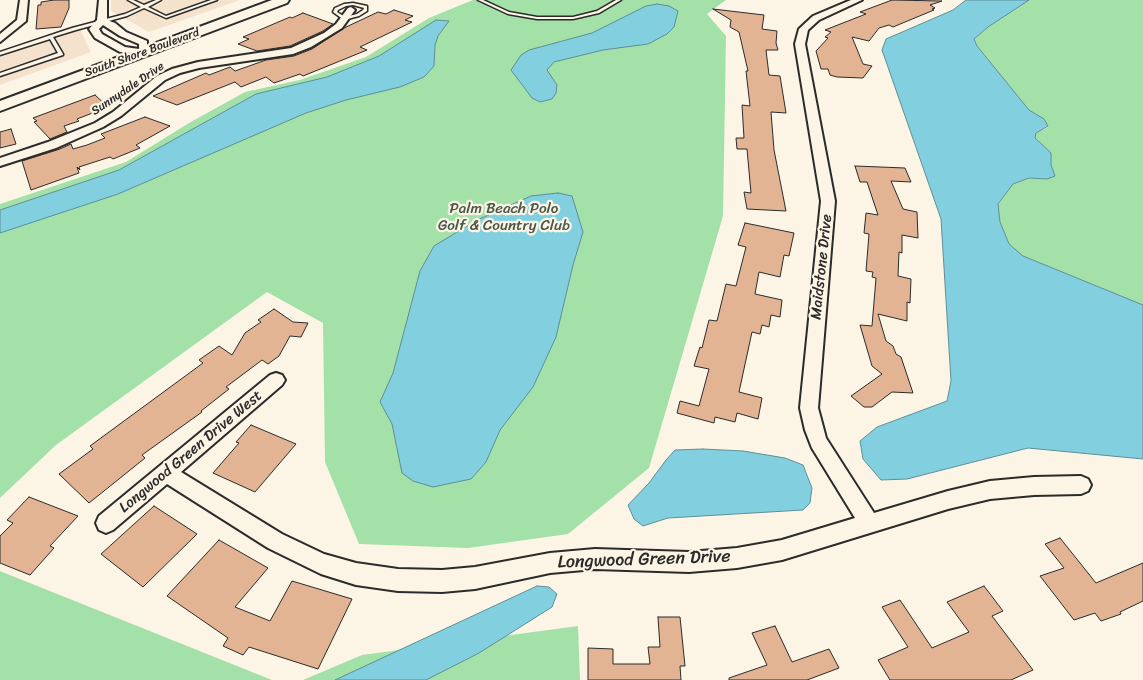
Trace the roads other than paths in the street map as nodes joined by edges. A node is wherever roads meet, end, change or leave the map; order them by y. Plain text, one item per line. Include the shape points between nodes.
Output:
1 (24, 0) edge
2 (103, 0) edge
3 (130, 0) edge
4 (159, 0) edge
5 (215, 0) edge
6 (259, 0) edge
7 (283, 0) edge
8 (480, 0) edge
9 (619, 0) edge
10 (858, 0) edge
11 (146, 7) junction
12 (348, 15) junction
13 (102, 21) junction
14 (51, 37) junction
15 (0, 39) edge
16 (144, 47) junction
17 (123, 50) junction
18 (0, 54) edge
19 (0, 75) edge
20 (0, 95) edge
21 (0, 106) edge
22 (0, 162) edge
23 (276, 380) dead end
24 (166, 473) junction
25 (1081, 485) dead end
26 (106, 523) dead end
27 (870, 524) junction

1 - 15 street via 21,21
2 - 13 street
3 - 11 lane
4 - 11 lane
5 - 11 lane via 166,17
6 - 16 street, South Shore Boulevard
7 - 16 street, South Shore Boulevard
8 - 9 lane via 508,13 537,18 588,15
10 - 27 street, Maidstone Drive via 816,18 804,29 800,44 828,201 809,408 819,442
11 - 13 lane
12 - 12 lane via 358,15 366,7 353,4 336,9 337,15
12 - 22 street, Sunnydale Drive via 327,35 293,51 176,71 161,78 99,125
13 - 14 lane
13 - 16 street
13 - 17 street via 94,29 98,36
14 - 18 lane
14 - 19 lane via 61,54
16 - 17 street, South Shore Boulevard
16 - 21 street, South Shore Boulevard
17 - 20 street, South Shore Boulevard
23 - 24 street, Longwood Green Drive West
24 - 26 street, Longwood Green Drive West
24 - 27 street, Longwood Green Drive via 297,553 356,574 398,580 475,578 550,563 595,559 689,562 737,558 782,550
25 - 27 street, Longwood Green Drive via 990,490

